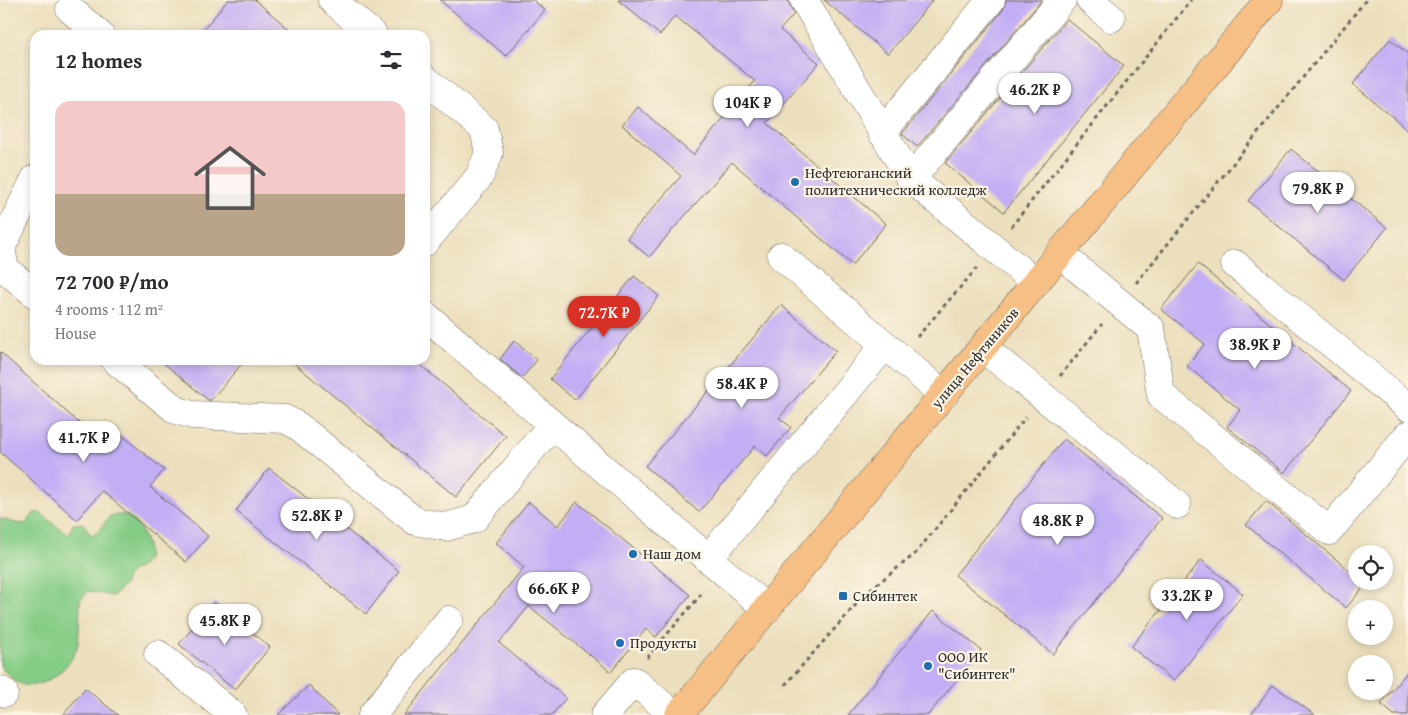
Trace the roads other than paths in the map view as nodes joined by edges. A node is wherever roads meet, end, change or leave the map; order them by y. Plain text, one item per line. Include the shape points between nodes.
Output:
1 (332, 0) edge
2 (804, 0) edge
3 (991, 0) edge
4 (1062, 0) edge
5 (1090, 0) edge
6 (1269, 0) edge
7 (70, 9) dead end
8 (1112, 18) dead end
9 (94, 30) edge
10 (367, 30) edge
11 (430, 83) edge
12 (882, 133) junction
13 (912, 179) junction
14 (30, 189) edge
15 (430, 236) edge
16 (1060, 254) junction
17 (781, 256) dead end
18 (1235, 264) dead end
19 (1036, 283) junction
20 (30, 290) edge
21 (430, 320) edge
22 (983, 348) junction
23 (893, 351) junction
24 (121, 365) edge
25 (944, 395) junction
26 (1408, 408) edge
27 (552, 425) junction
28 (1408, 435) edge
29 (1177, 505) dead end
30 (714, 564) junction
31 (767, 609) junction
32 (449, 620) dead end
33 (158, 654) dead end
34 (234, 715) edge
35 (372, 715) edge
36 (605, 715) edge
37 (674, 715) edge
38 (679, 715) edge

1 - 10 lane
2 - 12 lane
3 - 12 lane
4 - 13 lane
5 - 8 lane
6 - 16 main road, улица Нефтяников
7 - 9 lane
11 - 15 lane via 484,129 489,153 479,177
12 - 13 lane
13 - 19 lane
14 - 20 lane via 1,248 5,269
16 - 19 main road, улица Нефтяников
16 - 28 lane via 1152,329 1161,395 1329,531
17 - 23 lane
18 - 26 lane
19 - 22 main road, улица Нефтяников
21 - 27 lane
22 - 25 main road, улица Нефтяников
22 - 29 lane
23 - 25 lane
23 - 30 lane
24 - 27 lane via 176,410 192,415 285,419 298,426 414,521 446,527 474,519
25 - 31 main road, улица Нефтяников
27 - 30 lane
30 - 31 lane
31 - 38 main road, улица Нефтяников
32 - 35 lane
33 - 34 lane
36 - 37 lane via 634,681

